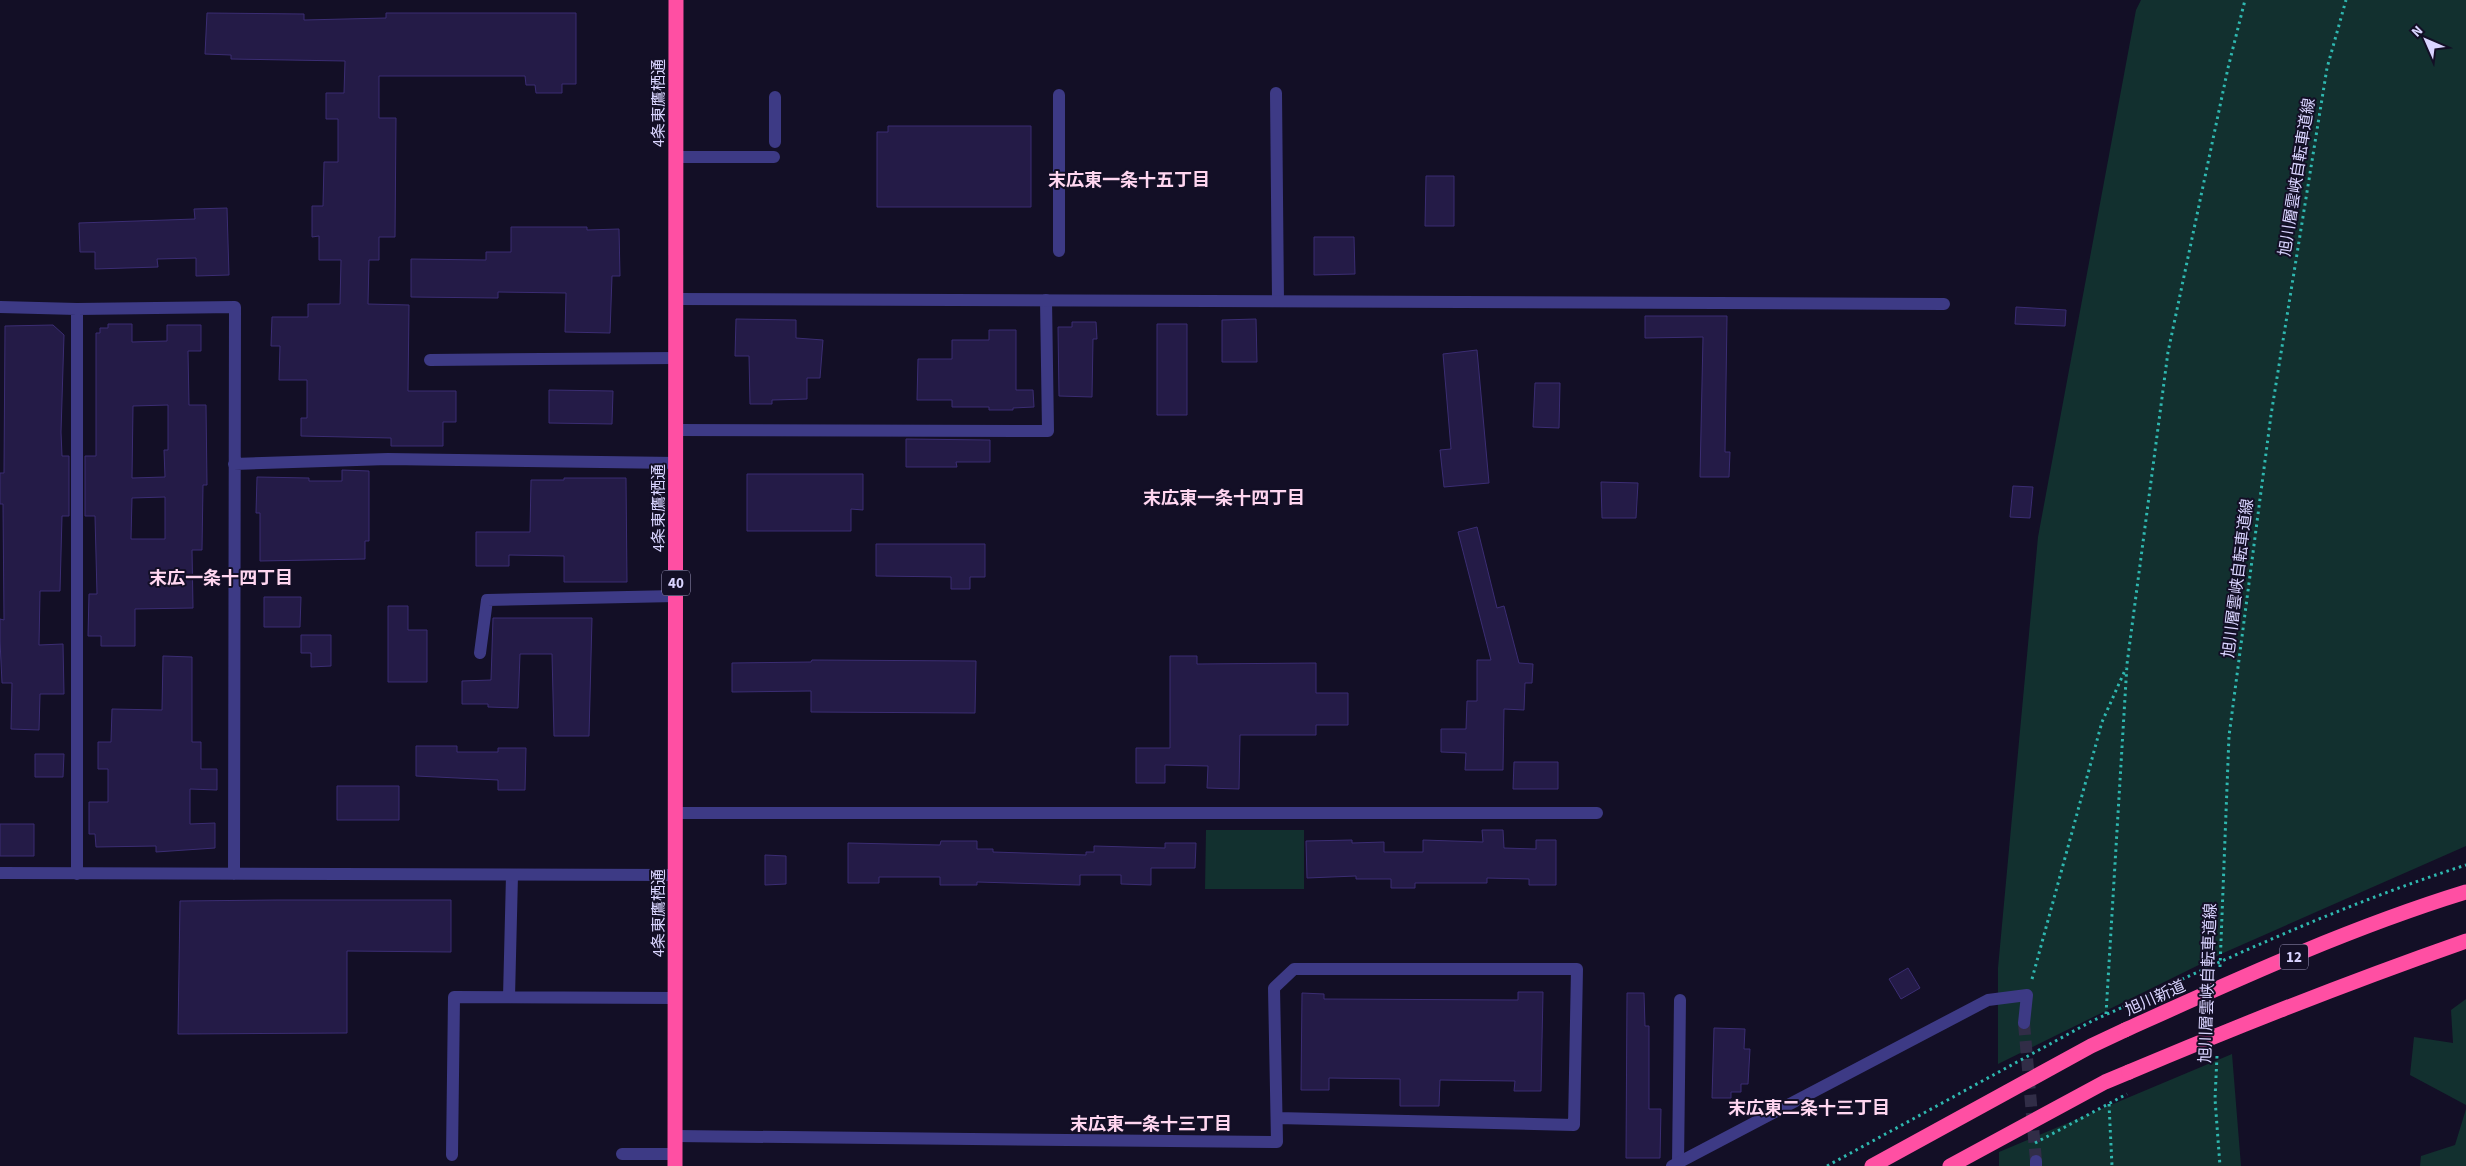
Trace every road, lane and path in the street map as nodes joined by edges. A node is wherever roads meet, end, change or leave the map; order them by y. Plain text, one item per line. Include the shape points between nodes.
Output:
1 (676, 0) edge
2 (2245, 0) edge
3 (2346, 0) edge
4 (1276, 93) dead end
5 (1059, 95) dead end
6 (775, 98) dead end
7 (774, 142) dead end
8 (774, 157) dead end
9 (676, 158) junction
10 (1059, 252) dead end
11 (676, 299) junction
12 (1046, 300) junction
13 (1278, 301) junction
14 (1944, 304) dead end
15 (0, 307) edge
16 (77, 309) junction
17 (676, 358) junction
18 (430, 360) dead end
19 (676, 430) junction
20 (234, 464) junction
21 (676, 464) junction
22 (676, 596) junction
23 (480, 653) dead end
24 (2127, 664) junction
25 (1597, 813) dead end
26 (676, 814) junction
27 (2466, 865) edge
28 (0, 873) edge
29 (77, 874) junction
30 (234, 874) junction
31 (512, 875) junction
32 (676, 875) junction
33 (2466, 892) edge
34 (2466, 941) edge
35 (2220, 973) dead end
36 (2028, 994) junction
37 (509, 998) junction
38 (676, 998) junction
39 (1680, 1000) dead end
40 (2106, 1014) junction
41 (2024, 1022) tunnel mouth
42 (2217, 1051) dead end
43 (2130, 1093) dead end
44 (2109, 1104) junction
45 (1277, 1118) junction
46 (675, 1136) junction
47 (2033, 1144) dead end
48 (622, 1154) dead end
49 (452, 1155) dead end
50 (675, 1160) edge
51 (1675, 1165) edge
52 (1827, 1166) edge
53 (1872, 1166) edge
54 (1950, 1166) edge
55 (2112, 1166) edge
56 (2220, 1166) edge

1 - 9 highway, 4条東鷹栖通 / 40
2 - 24 path via 2168,352
3 - 35 path, 旭川層雲峡自転車道線 via 2327,68 2272,405 2232,707
4 - 13 street
5 - 10 street
6 - 7 street
8 - 9 street
9 - 11 highway, 4条東鷹栖通 / 40
11 - 12 street
11 - 17 highway, 4条東鷹栖通 / 40
12 - 13 street
12 - 19 street via 1048,431
13 - 14 street
15 - 16 street
16 - 20 street via 235,307
16 - 29 street
17 - 18 street
17 - 19 highway, 4条東鷹栖通 / 40
19 - 21 highway, 4条東鷹栖通 / 40
20 - 21 street via 388,459
20 - 30 street
21 - 22 highway, 4条東鷹栖通 / 40
22 - 23 street via 487,600
22 - 26 highway, 4条東鷹栖通 / 40
24 - 36 path via 2102,722
24 - 40 path
25 - 26 street
26 - 32 highway, 4条東鷹栖通 / 40
27 - 40 path, bridge via 2326,915 2242,950
28 - 29 street
29 - 30 street
30 - 31 street
31 - 32 street
31 - 37 street
32 - 38 highway, 4条東鷹栖通 / 40
33 - 53 highway, 旭川新道 / 12, bridge via 2212,990 2125,1030
34 - 54 highway, bridge via 2246,1022 2106,1082
36 - 41 street
36 - 51 street via 1988,1000
37 - 38 street
37 - 49 street via 454,997
38 - 46 highway, 4条東鷹栖通 / 40
39 - 51 street
40 - 52 path
42 - 56 path, 旭川層雲峡自転車道線 via 2215,1099
43 - 44 path
44 - 47 path
44 - 55 path
45 - 45 street via 1274,988 1294,969 1577,969 1574,1125
45 - 46 street via 1277,1142
46 - 50 highway, 4条東鷹栖通 / 40
48 - 50 street

